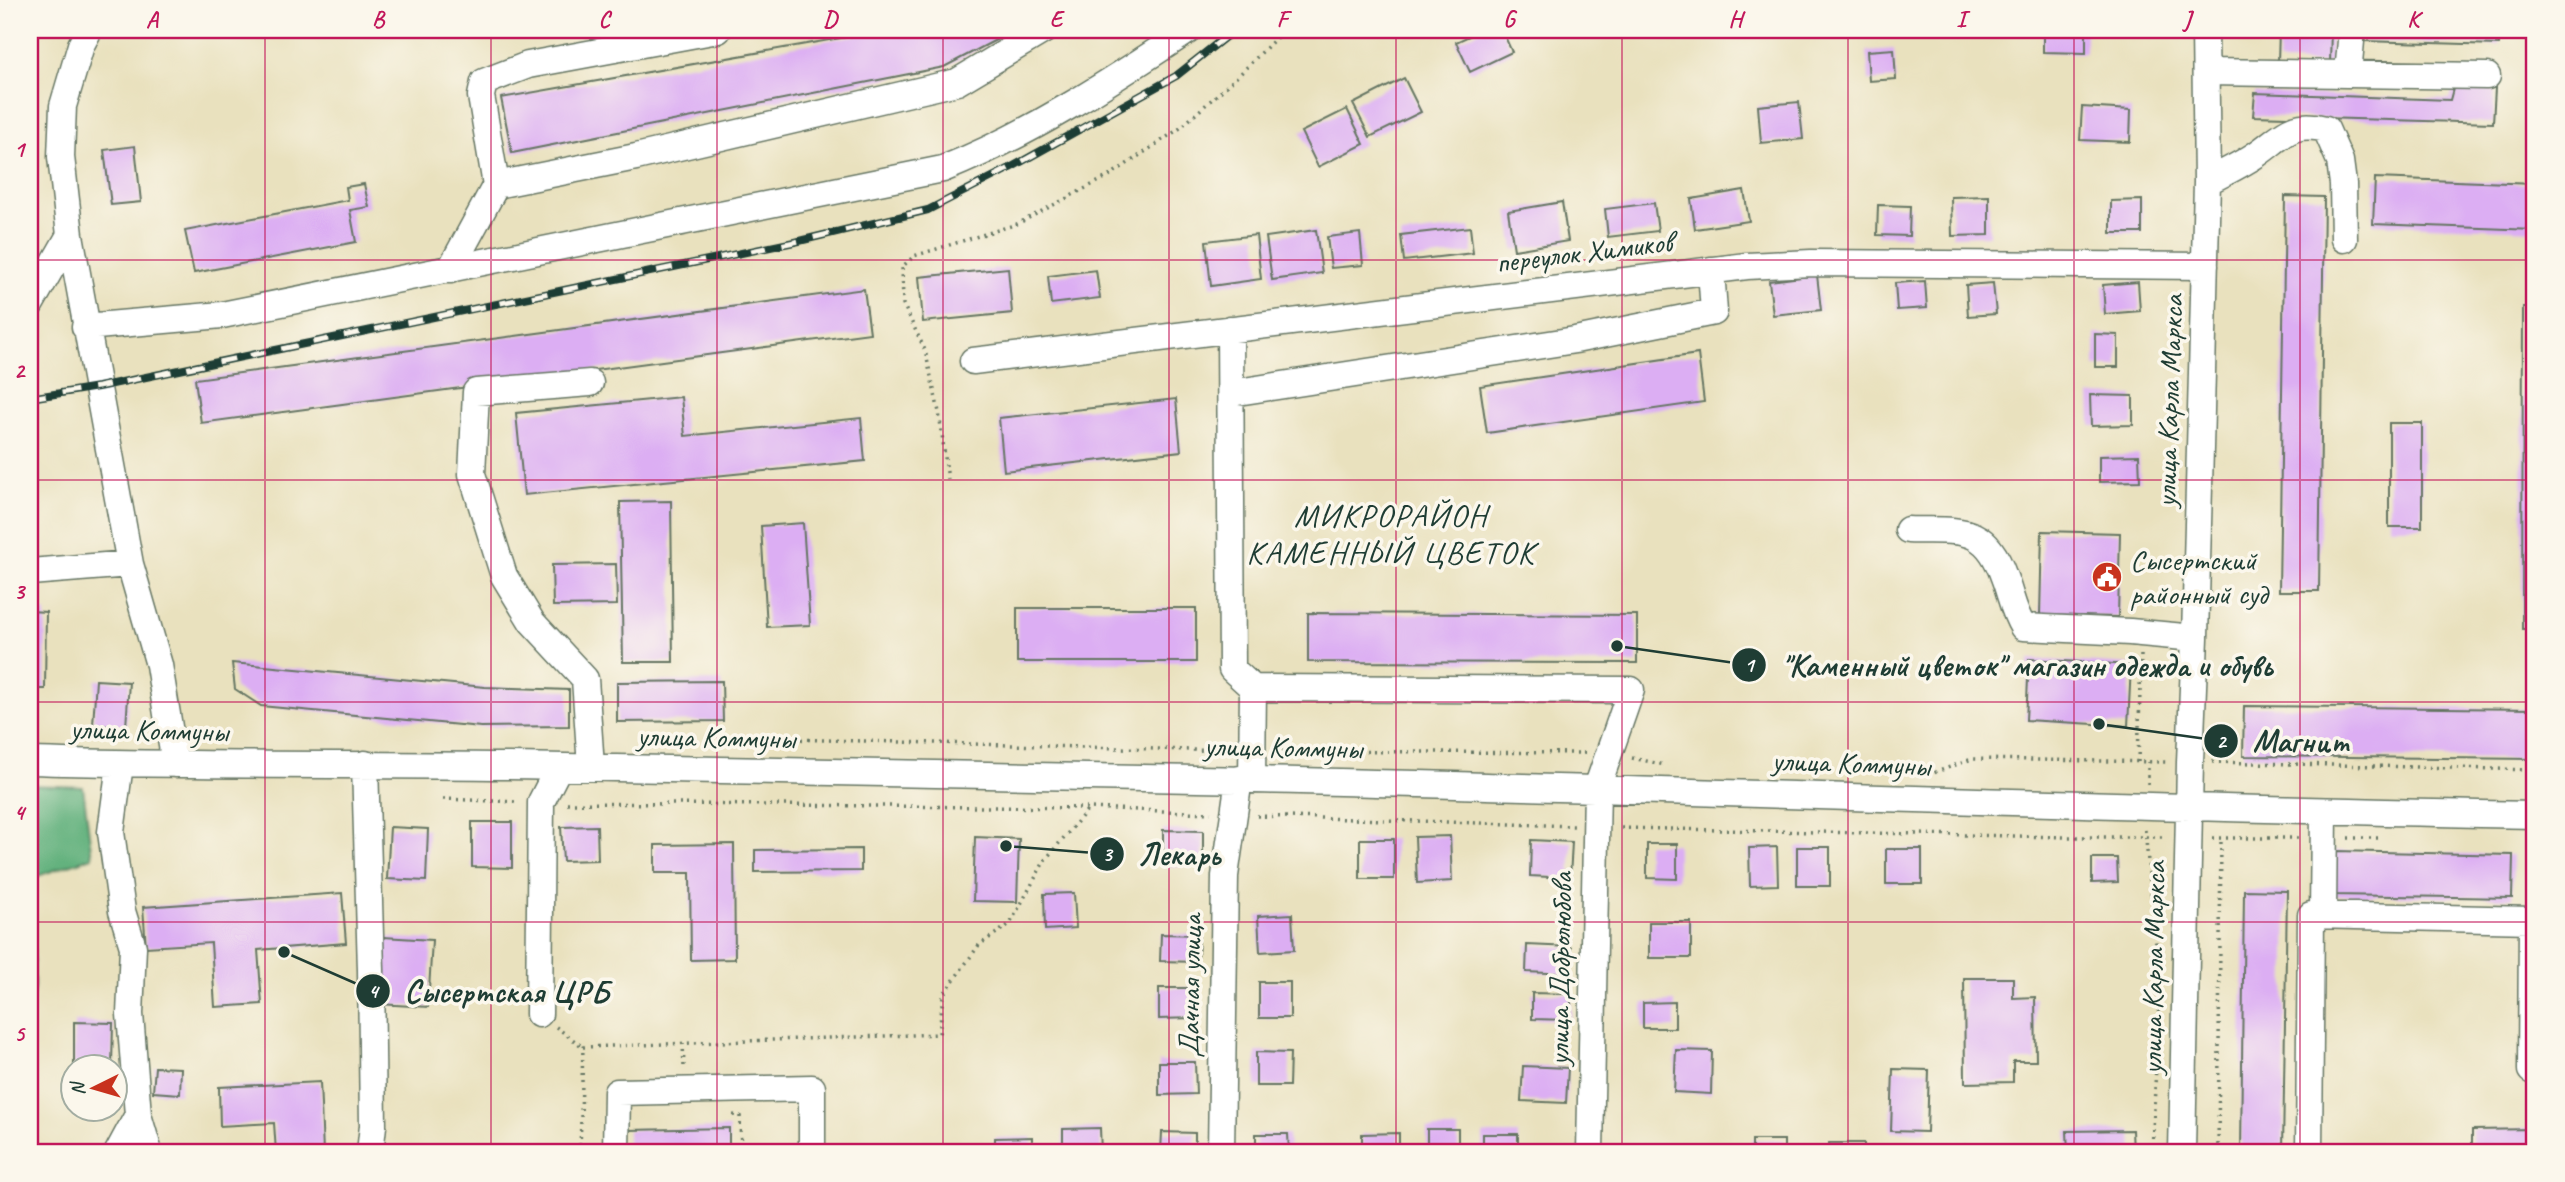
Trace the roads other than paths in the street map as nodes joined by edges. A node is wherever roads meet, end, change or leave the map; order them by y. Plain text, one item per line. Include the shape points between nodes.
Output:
1 (89, 30) edge
2 (718, 30) edge
3 (1044, 30) edge
4 (1189, 30) edge
5 (2205, 30) edge
6 (2352, 30) edge
7 (2206, 72) junction
8 (2348, 74) junction
9 (2487, 76) dead end
10 (2207, 182) junction
11 (496, 185) junction
12 (70, 235) junction
13 (2344, 239) dead end
14 (2205, 266) junction
15 (450, 270) junction
16 (1711, 270) junction
17 (30, 305) edge
18 (1230, 329) junction
19 (87, 335) junction
20 (973, 361) dead end
21 (590, 383) dead end
22 (1231, 393) junction
23 (1908, 530) dead end
24 (130, 564) junction
25 (30, 572) edge
26 (2196, 638) junction
27 (1253, 688) junction
28 (30, 761) edge
29 (120, 764) junction
30 (174, 764) junction
31 (365, 764) junction
32 (559, 767) junction
33 (591, 767) junction
34 (1245, 780) junction
35 (1597, 788) junction
36 (2190, 806) junction
37 (2535, 816) edge
38 (2324, 825) junction
39 (2323, 915) junction
40 (539, 1014) road end
41 (2535, 1070) edge
42 (138, 1115) junction
43 (118, 1152) edge
44 (149, 1152) edge
45 (370, 1152) edge
46 (616, 1152) edge
47 (812, 1152) edge
48 (1221, 1152) edge
49 (1590, 1152) edge
50 (2182, 1152) edge
51 (2309, 1152) edge

1 - 12 street via 80,45 64,106 61,158
2 - 11 street via 528,65 484,82 481,96
3 - 11 street via 957,82
4 - 15 street via 1066,109 987,152 943,169
5 - 7 street, улица Карла Маркса
6 - 8 street
7 - 8 street
7 - 10 street, улица Карла Маркса
8 - 9 street
10 - 13 street via 2296,127 2326,129 2340,161
10 - 14 street, улица Карла Маркса
11 - 15 street
12 - 17 street
12 - 19 street
14 - 16 street, переулок Химиков via 1811,263
14 - 26 street, улица Карла Маркса
15 - 19 street via 222,315
16 - 18 street, переулок Химиков
16 - 22 street via 1714,312 1576,340
18 - 20 street, переулок Химиков
18 - 22 street
19 - 24 street
21 - 33 street via 476,392 472,474 504,576 533,622 585,680
22 - 27 street via 1232,669
23 - 26 street via 1980,537 1993,550 2013,611 2023,627
24 - 25 street
24 - 30 street via 159,665
26 - 36 street, улица Карла Маркса
27 - 34 street, Дачная улица via 1252,751
27 - 35 street, улица Добролюбова via 1631,690
28 - 29 street, улица Коммуны
29 - 30 street, улица Коммуны
29 - 42 street via 111,832 122,911 133,947 130,1014
30 - 31 street, улица Коммуны
31 - 32 street, улица Коммуны
31 - 45 street
32 - 33 street, улица Коммуны
32 - 40 street via 541,802
33 - 34 street, улица Коммуны
34 - 35 street, улица Коммуны
34 - 48 street, Дачная улица via 1225,876
35 - 36 street, улица Коммуны
35 - 49 street, улица Добролюбова
36 - 38 street, улица Коммуны
36 - 50 street, улица Карла Маркса
37 - 38 street, улица Коммуны
38 - 39 street
39 - 41 street via 2532,920 2531,1070
39 - 51 street via 2311,915
42 - 43 street
42 - 44 street
46 - 47 street via 617,1092 812,1088

